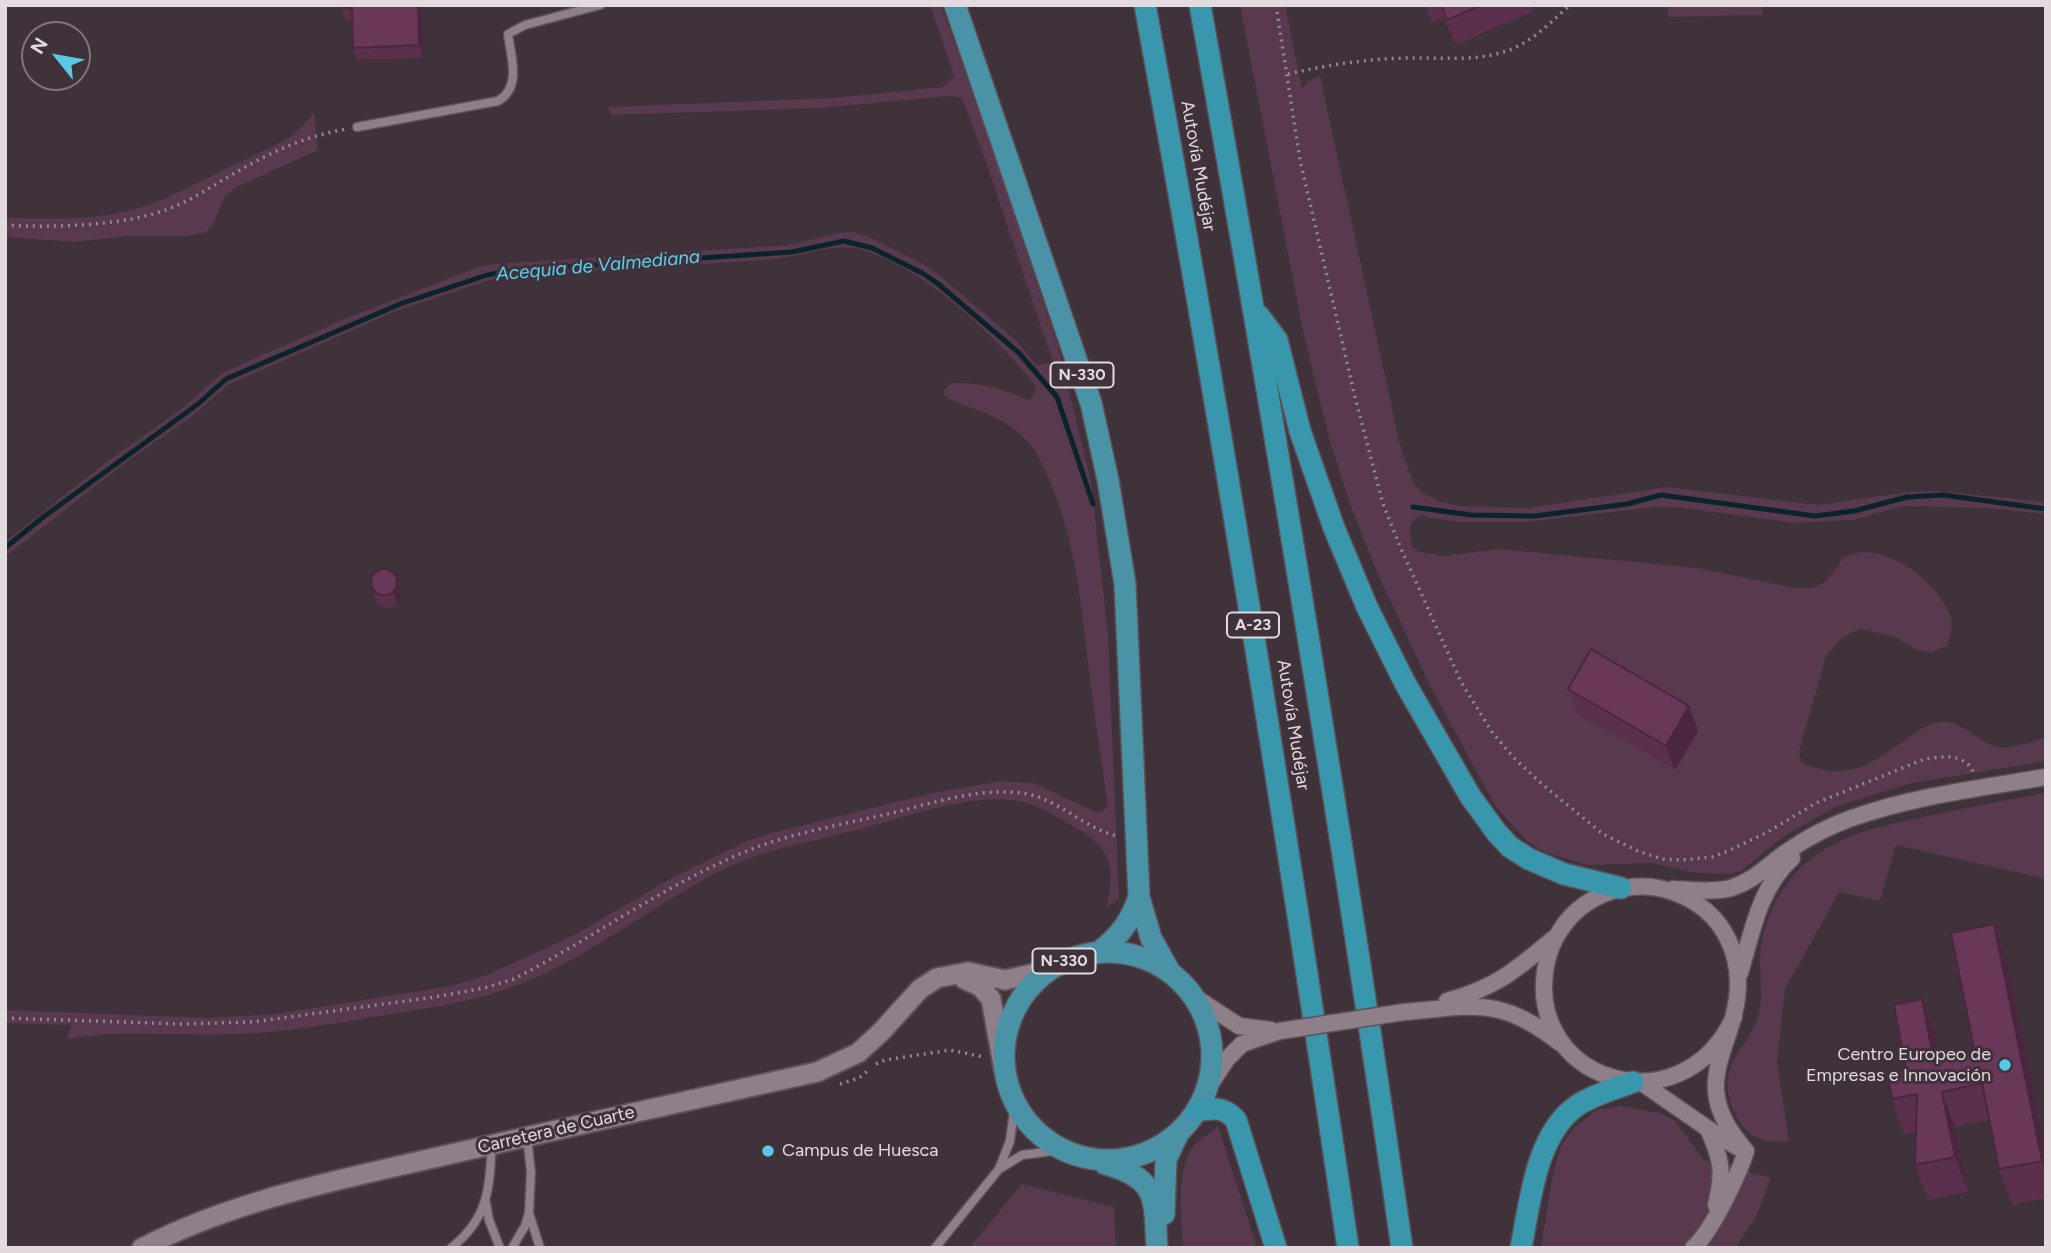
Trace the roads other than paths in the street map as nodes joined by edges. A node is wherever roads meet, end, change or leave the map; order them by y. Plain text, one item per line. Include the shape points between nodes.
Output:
1 (600, 5) edge
2 (955, 5) edge
3 (1145, 5) edge
4 (1199, 5) edge
5 (357, 127) road end
6 (1255, 312) junction
7 (2046, 777) edge
8 (1815, 836) junction
9 (1621, 888) junction
10 (1662, 888) junction
11 (1139, 897) junction
12 (1557, 935) junction
13 (1099, 952) junction
14 (1049, 970) junction
15 (1171, 972) junction
16 (946, 975) junction
17 (1739, 976) junction
18 (1193, 996) junction
19 (1404, 1012) junction
20 (1734, 1017) junction
21 (1280, 1031) junction
22 (1570, 1051) junction
23 (997, 1064) junction
24 (1638, 1082) junction
25 (1207, 1089) junction
26 (1015, 1104) junction
27 (1196, 1111) junction
28 (1708, 1128) junction
29 (1178, 1133) junction
30 (526, 1136) junction
31 (492, 1144) junction
32 (1061, 1150) junction
33 (1746, 1152) junction
34 (1090, 1159) junction
35 (999, 1169) junction
36 (486, 1203) junction
37 (529, 1213) junction
38 (1707, 1231) junction
39 (142, 1248) edge
40 (451, 1248) edge
41 (500, 1248) edge
42 (512, 1248) edge
43 (540, 1248) edge
44 (935, 1248) edge
45 (1160, 1248) edge
46 (1276, 1248) edge
47 (1348, 1248) edge
48 (1402, 1248) edge
49 (1521, 1248) edge
50 (1693, 1248) edge

1 - 5 lane via 508,34 513,82 510,92 498,102
2 - 11 highway, N-330 via 1091,403 1102,454 1125,584
3 - 47 highway, Autovía Mudéjar / A-23 via 1262,674
4 - 6 highway, Autovía Mudéjar / A-23
6 - 9 highway via 1277,340 1304,442 1367,607 1470,796 1510,847 1529,859 1564,874
6 - 48 highway, Autovía Mudéjar / A-23
7 - 8 street via 1871,812
8 - 10 street via 1740,885 1712,891
8 - 17 street via 1786,863 1767,890
9 - 10 street
9 - 12 street via 1584,905
10 - 17 street via 1691,900 1715,919 1731,946
11 - 13 highway, N-330 via 1124,930
11 - 15 highway, N-330 via 1151,938
12 - 19 street via 1489,987
12 - 22 street via 1544,974 1544,995 1557,1035
13 - 14 highway, N-330 via 1081,954
13 - 15 highway, N-330 via 1129,953
14 - 16 street via 1005,980 968,971
14 - 23 highway, N-330 via 1027,989 1012,1014
15 - 18 highway, N-330
16 - 23 street via 981,987 991,999
16 - 30 street, Carretera de Cuarte via 920,989 881,1032 831,1067
17 - 20 street
18 - 21 street via 1239,1026
18 - 25 highway, N-330 via 1211,1041
19 - 21 street, bridge
19 - 22 street via 1478,1006 1503,1010 1531,1022
20 - 24 street via 1719,1043 1698,1064 1661,1080
20 - 33 street via 1716,1093 1726,1124
21 - 25 street via 1242,1044
22 - 24 street via 1598,1073
23 - 26 highway, N-330
24 - 28 street
24 - 49 highway via 1578,1105 1553,1130 1543,1151
25 - 27 highway, N-330
26 - 32 highway, N-330 via 1034,1130
26 - 35 lane via 1010,1141
27 - 29 highway, N-330
27 - 46 highway via 1223,1110 1236,1120
28 - 33 street
28 - 38 street via 1721,1170
29 - 34 highway, N-330 via 1136,1156
29 - 45 highway, N-330 via 1166,1159
30 - 31 street, Carretera de Cuarte
30 - 37 lane via 531,1171
31 - 36 lane
31 - 39 street, Carretera de Cuarte via 293,1191 203,1221
32 - 34 highway, N-330
32 - 35 lane via 1022,1155
33 - 38 street
34 - 45 highway, N-330 via 1126,1170 1147,1186 1155,1207
35 - 44 lane
36 - 40 lane via 471,1229
36 - 41 lane
37 - 42 lane
37 - 43 lane
38 - 50 street

